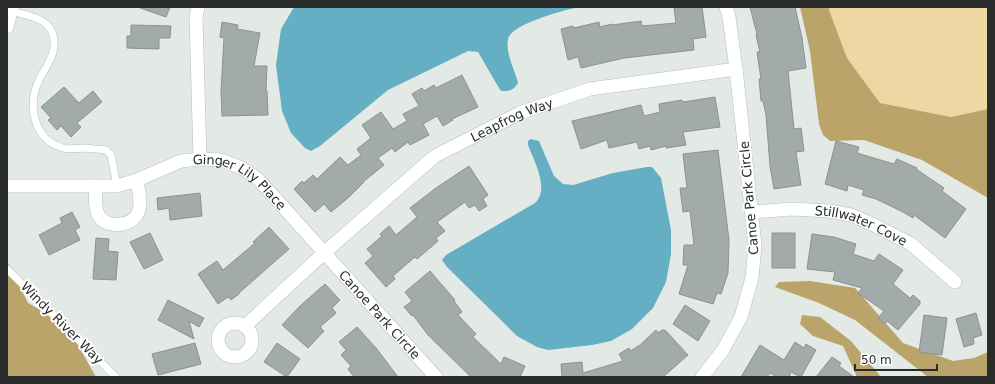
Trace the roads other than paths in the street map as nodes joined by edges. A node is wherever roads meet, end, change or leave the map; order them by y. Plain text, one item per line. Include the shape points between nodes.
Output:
1 (198, 7) edge
2 (726, 7) edge
3 (11, 9) edge
4 (7, 26) edge
5 (736, 69) junction
6 (200, 159) junction
7 (137, 180) junction
8 (7, 186) edge
9 (95, 186) junction
10 (117, 186) junction
11 (752, 212) junction
12 (324, 253) junction
13 (7, 269) edge
14 (955, 282) dead end
15 (244, 326) dead end
16 (705, 376) edge
17 (116, 377) edge
18 (436, 377) edge

1 - 6 street via 196,17
2 - 5 street, Canoe Park Circle
3 - 4 street
3 - 10 lane via 45,23 53,33 55,43 50,61 39,78 34,98 37,128 47,141 64,148 106,150 111,155
5 - 11 street, Canoe Park Circle
5 - 12 street, Leapfrog Way via 590,89 520,113 435,156
6 - 7 street, Ginger Lily Place via 181,161
6 - 12 street, Ginger Lily Place via 221,160 242,168 258,179
7 - 9 street via 140,206 138,214 130,222 118,224 106,223 99,217
7 - 10 street, Ginger Lily Place
8 - 9 street, Ginger Lily Place
9 - 10 street, Ginger Lily Place
11 - 14 street, Stillwater Cove via 792,209 851,215 911,244
11 - 16 street, Canoe Park Circle via 755,246 752,278 742,317
12 - 15 street, Leapfrog Way
12 - 18 street, Canoe Park Circle
13 - 17 lane, Windy River Way

